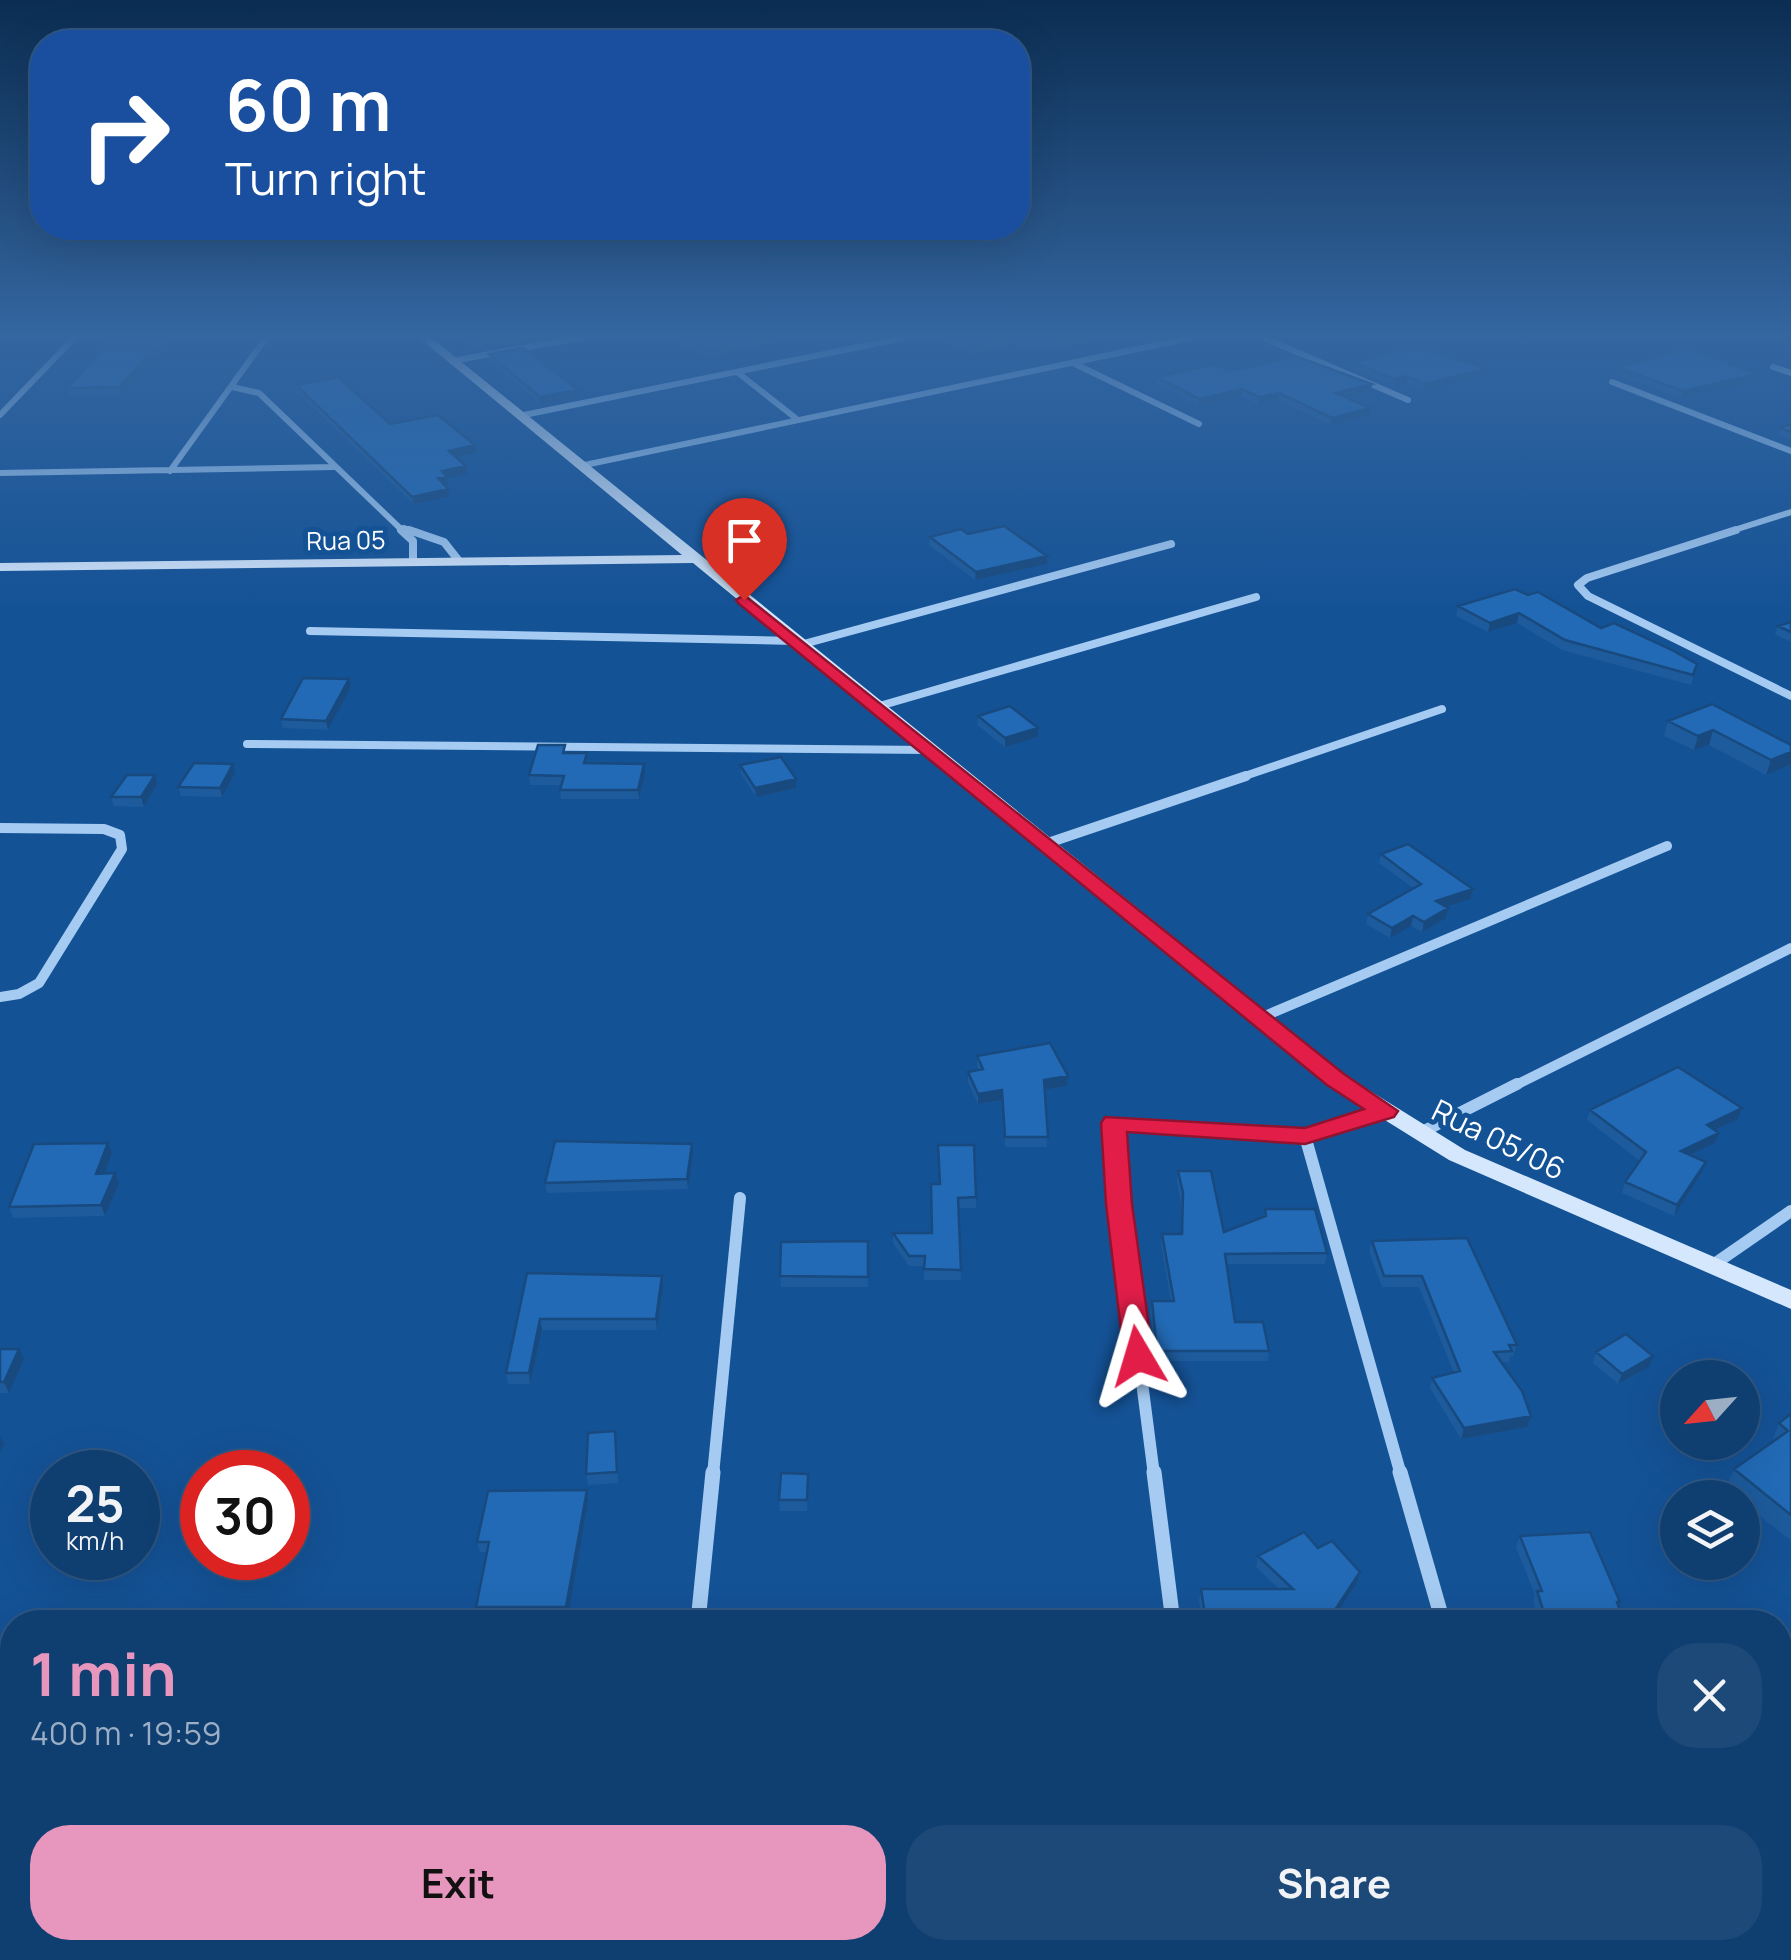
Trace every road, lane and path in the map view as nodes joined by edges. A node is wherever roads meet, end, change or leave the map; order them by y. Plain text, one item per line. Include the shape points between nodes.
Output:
1 (203, 426) edge
2 (292, 426) edge
3 (532, 426) edge
4 (767, 426) edge
5 (1727, 426) edge
6 (1791, 451) edge
7 (580, 466) junction
8 (333, 467) junction
9 (170, 471) junction
10 (0, 473) edge
11 (1791, 512) edge
12 (397, 526) junction
13 (1171, 544) dead end
14 (693, 559) junction
15 (413, 562) junction
16 (459, 562) junction
17 (0, 567) edge
18 (1256, 596) dead end
19 (310, 631) dead end
20 (798, 643) junction
21 (1791, 696) edge
22 (876, 707) junction
23 (1442, 709) dead end
24 (247, 744) dead end
25 (929, 750) junction
26 (0, 828) edge
27 (1045, 844) junction
28 (1667, 846) dead end
29 (1791, 948) edge
30 (0, 997) edge
31 (1260, 1018) junction
32 (1385, 1111) junction
33 (1420, 1133) junction
34 (1305, 1136) junction
35 (740, 1198) dead end
36 (1791, 1210) edge
37 (1712, 1266) junction
38 (1791, 1300) edge
39 (699, 1610) edge
40 (1171, 1610) edge
41 (1440, 1610) edge

1 - 9 street
2 - 8 street
3 - 7 street, Rua 05/06
4 - 7 street
5 - 6 street
7 - 14 street, Rua 05/06
8 - 9 street
8 - 12 street
9 - 10 street
11 - 21 street via 1578,585 1588,596
12 - 15 street via 413,541
12 - 16 street via 441,540
13 - 20 street
14 - 16 street, Rua 05
14 - 20 street, Rua 05/06
15 - 16 street, Rua 05
15 - 17 street, Rua 05
18 - 22 street
19 - 20 street
20 - 22 street, Rua 05/06
22 - 25 street, Rua 05/06
23 - 27 street
24 - 25 street
25 - 27 street, Rua 05/06
26 - 30 street via 104,828 120,835 122,849 39,983
27 - 31 street, Rua 05/06
28 - 31 street
29 - 33 street
31 - 32 street, Rua 05/06
32 - 33 street, Rua 05/06
32 - 34 street
33 - 37 street, Rua 05/06 via 1456,1155
34 - 40 street via 1114,1123
34 - 41 street
35 - 39 street
36 - 37 street
37 - 38 street, Rua 05/06

